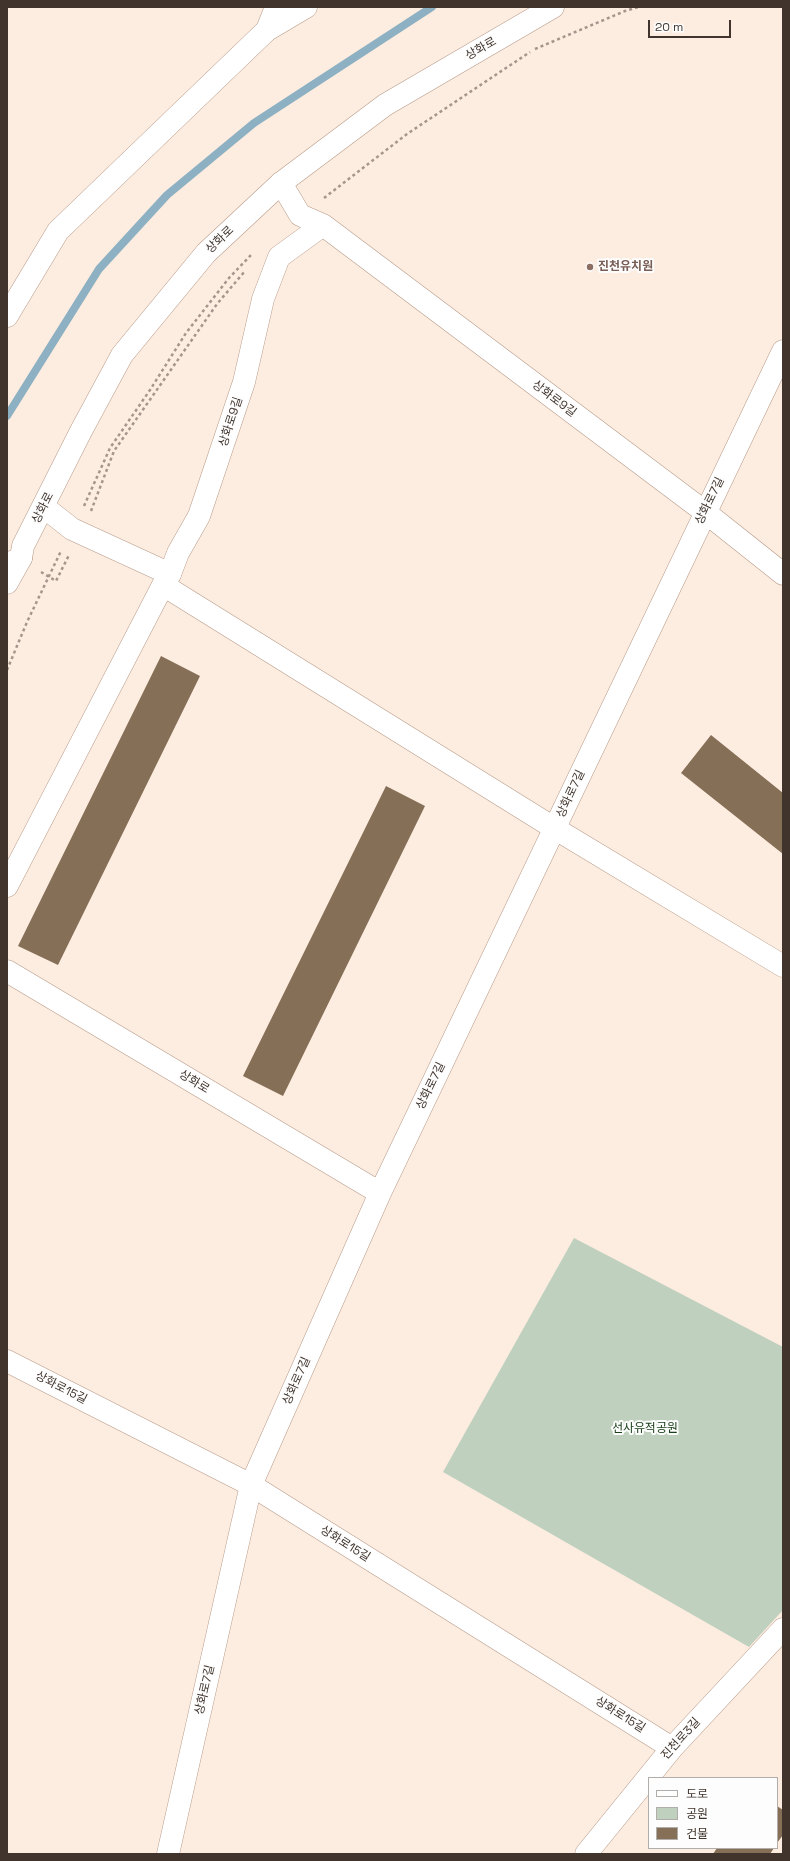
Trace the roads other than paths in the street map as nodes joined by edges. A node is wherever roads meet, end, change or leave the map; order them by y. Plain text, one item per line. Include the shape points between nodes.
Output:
1 (276, 7) edge
2 (306, 7) edge
3 (553, 7) edge
4 (267, 30) junction
5 (281, 183) junction
6 (323, 225) junction
7 (7, 316) edge
8 (783, 350) edge
9 (44, 507) junction
10 (705, 512) junction
11 (14, 561) edge
12 (783, 574) edge
13 (167, 580) junction
14 (7, 583) edge
15 (554, 828) junction
16 (7, 886) edge
17 (783, 966) edge
18 (7, 971) edge
19 (380, 1193) junction
20 (7, 1361) edge
21 (251, 1485) junction
22 (783, 1629) edge
23 (672, 1748) junction
24 (648, 1777) edge
25 (648, 1778) edge
26 (168, 1854) edge
27 (586, 1854) edge

1 - 4 street
2 - 4 street
3 - 5 street, 상화로 via 385,105
4 - 7 street via 58,231
5 - 6 street, 상화로9길 via 300,215
5 - 9 street, 상화로 via 206,253 122,354
6 - 10 street, 상화로9길
6 - 13 street, 상화로9길 via 279,257 263,299 244,382 214,475 199,516 178,553
8 - 10 street, 상화로7길
9 - 11 street, 상화로
9 - 13 street via 72,529 81,522
10 - 12 street, 상화로9길
10 - 15 street, 상화로7길
11 - 14 street, 상화로
13 - 15 street
13 - 16 street, 상화로9길
15 - 17 street
15 - 19 street, 상화로7길
18 - 19 street, 상화로
19 - 21 street, 상화로7길
20 - 21 street, 상화로15길
21 - 23 street, 상화로15길
21 - 26 street, 상화로7길
22 - 23 street, 진천로3길
23 - 24 street, 진천로3길
25 - 27 street, 진천로3길

